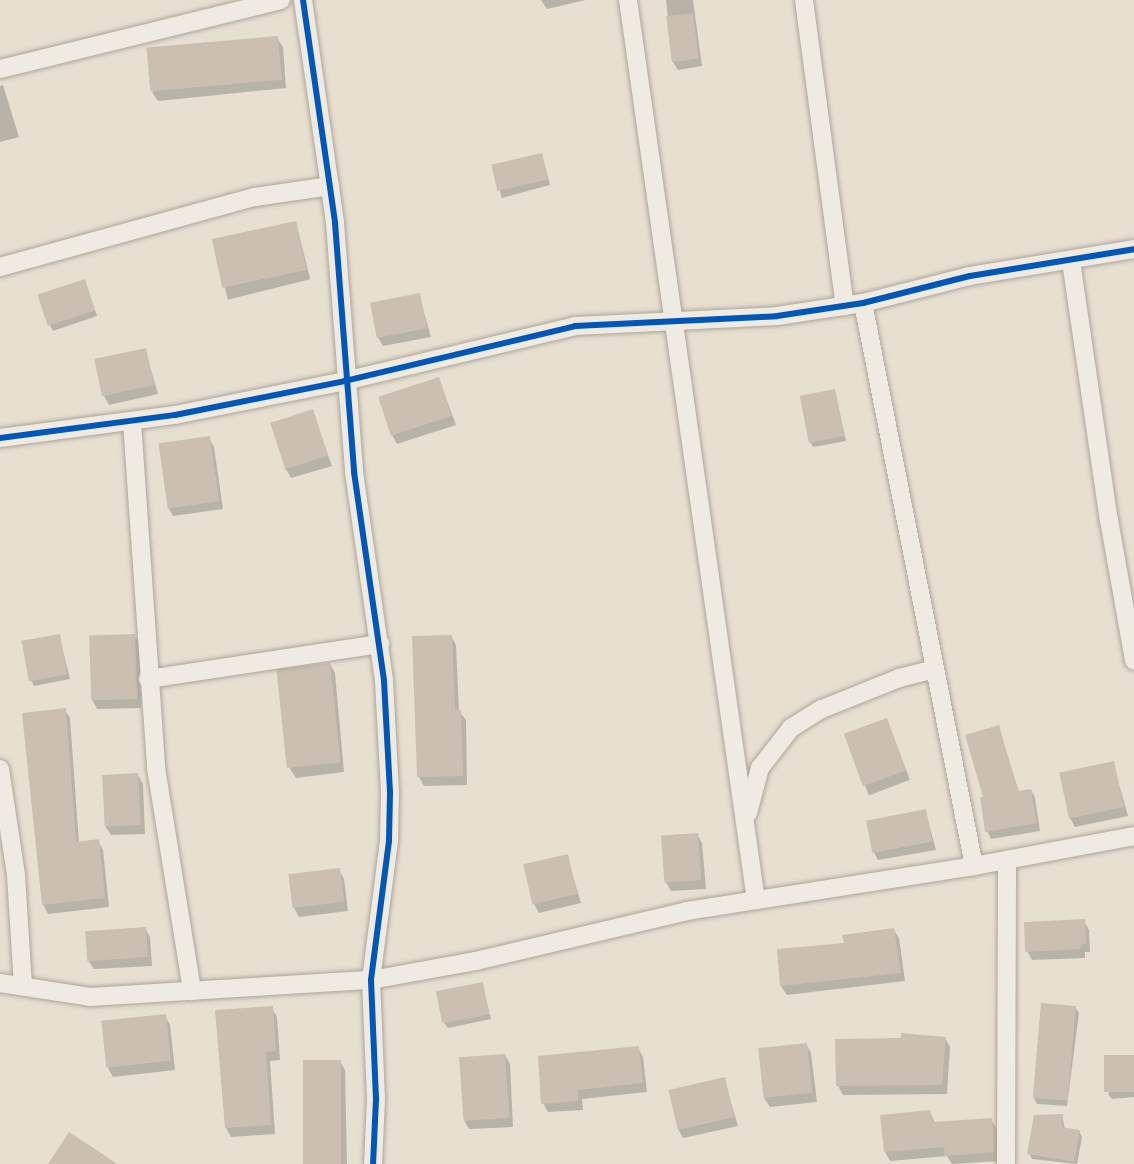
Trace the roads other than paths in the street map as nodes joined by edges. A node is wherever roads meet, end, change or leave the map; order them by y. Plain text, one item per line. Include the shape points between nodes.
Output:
1 (281, 0) edge
2 (303, 0) edge
3 (628, 0) edge
4 (804, 0) edge
5 (0, 69) edge
6 (330, 186) junction
7 (1134, 249) edge
8 (1071, 261) junction
9 (0, 267) edge
10 (854, 305) junction
11 (674, 323) junction
12 (345, 381) junction
13 (132, 422) junction
14 (0, 438) edge
15 (380, 644) junction
16 (1134, 661) edge
17 (934, 669) junction
18 (148, 679) junction
19 (0, 770) edge
20 (0, 776) edge
21 (746, 824) junction
22 (1134, 836) edge
23 (1007, 860) junction
24 (974, 866) junction
25 (756, 900) junction
26 (371, 980) junction
27 (0, 983) edge
28 (22, 986) junction
29 (192, 991) junction
30 (374, 1164) edge
31 (1006, 1164) edge

1 - 5 street
2 - 6 street
3 - 11 street
4 - 10 street
6 - 9 street via 255,196
6 - 12 street
7 - 8 street
8 - 10 street via 970,276
8 - 16 street
10 - 11 street via 777,316
10 - 17 street
11 - 12 street via 575,326
11 - 21 street
12 - 13 street
12 - 15 street via 354,472
13 - 14 street
13 - 18 street
15 - 18 street
15 - 26 street via 390,802
17 - 21 street via 899,678 822,709 791,728 760,768
17 - 24 street
18 - 29 street via 159,797
19 - 20 street
20 - 28 street via 16,875
21 - 25 street
22 - 23 street
23 - 24 street
23 - 31 street
24 - 25 street
25 - 26 street via 687,911 476,961
26 - 29 street
26 - 30 street via 376,1098
27 - 28 street
28 - 29 street via 90,997

